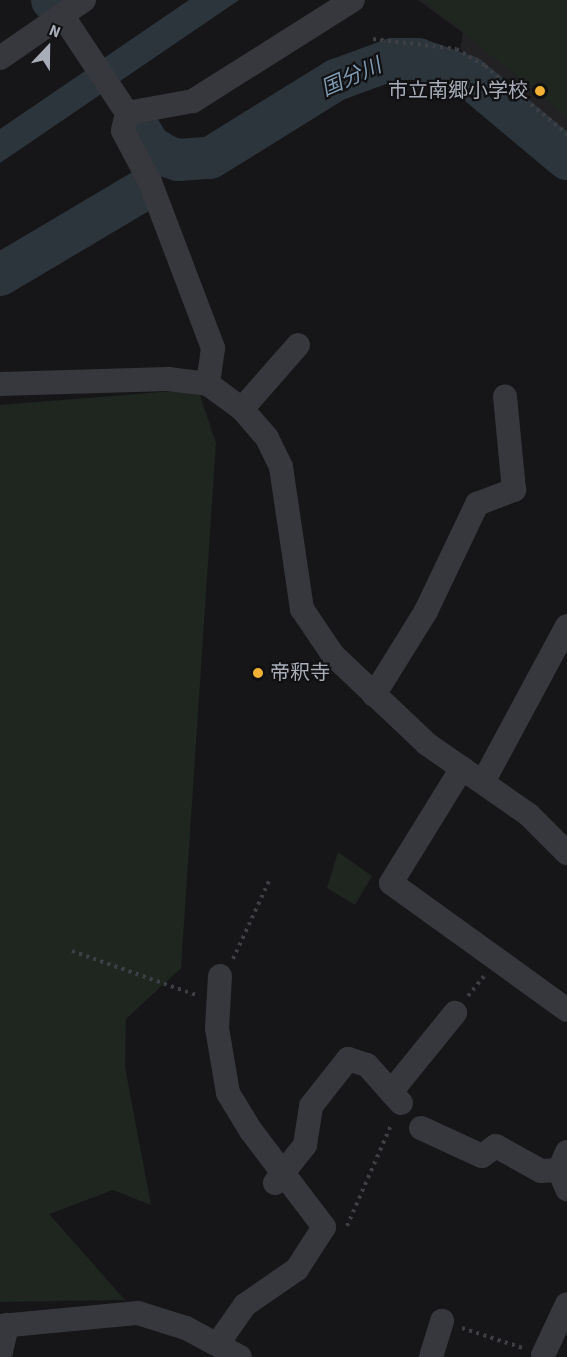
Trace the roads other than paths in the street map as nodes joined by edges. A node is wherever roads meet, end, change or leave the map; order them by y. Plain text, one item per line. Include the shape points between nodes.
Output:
1 (84, 0) edge
2 (353, 0) edge
3 (62, 15) junction
4 (0, 58) edge
5 (128, 113) junction
6 (298, 345) dead end
7 (0, 384) edge
8 (208, 384) junction
9 (505, 396) dead end
10 (242, 409) junction
11 (567, 626) edge
12 (561, 651) edge
13 (374, 695) junction
14 (462, 768) junction
15 (483, 782) junction
16 (567, 853) edge
17 (220, 976) road end
18 (567, 1010) edge
19 (455, 1013) road end
20 (421, 1128) dead end
21 (564, 1171) edge
22 (279, 1178) junction
23 (567, 1304) edge
24 (441, 1321) road end
25 (4, 1326) edge
26 (219, 1342) junction
27 (543, 1355) road end
28 (0, 1356) edge
29 (240, 1357) edge
30 (431, 1357) edge

1 - 3 street
2 - 5 street via 194,101
3 - 4 street
3 - 5 street
5 - 8 street via 123,131 150,182 213,348
6 - 10 street
7 - 8 street via 168,379
8 - 10 street
9 - 13 street via 514,490 477,504 426,611
10 - 13 street via 267,438 281,467 303,609 333,655
11 - 12 street
12 - 15 street
13 - 14 street via 427,744
14 - 15 street
14 - 18 street via 391,883 495,962
15 - 16 street via 529,815
17 - 22 street via 217,1028 228,1093
19 - 22 street via 396,1098 367,1065 348,1059 311,1106 305,1145
20 - 21 street via 482,1156 496,1146 541,1171
22 - 26 street via 324,1227 297,1269 245,1305
23 - 27 street
24 - 30 street
25 - 26 street via 138,1313
25 - 28 street
26 - 29 street

